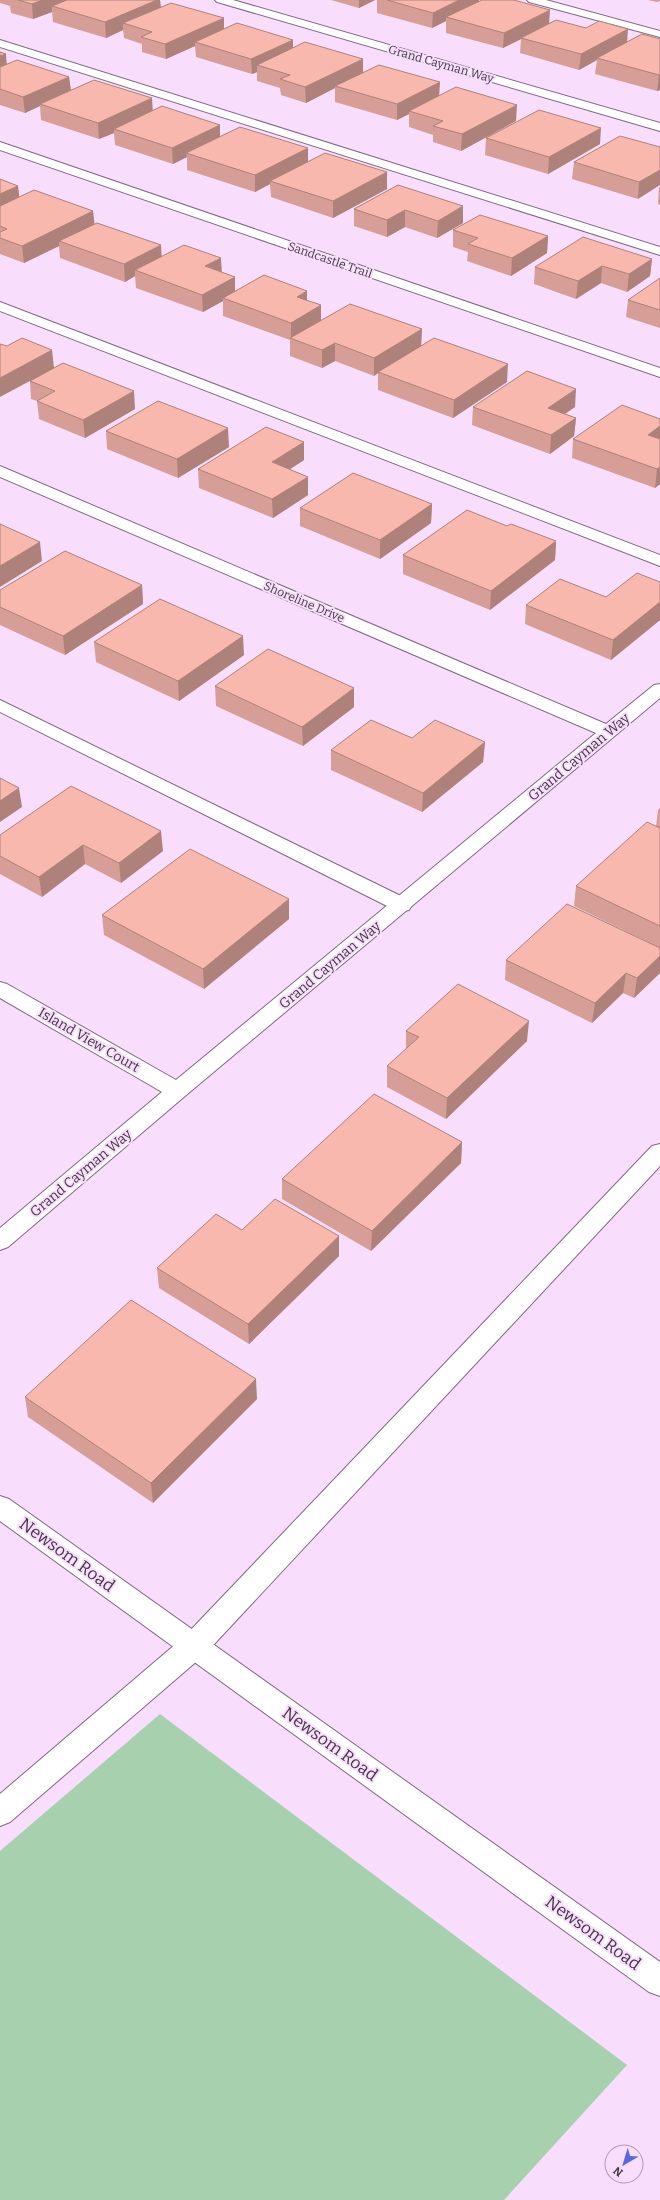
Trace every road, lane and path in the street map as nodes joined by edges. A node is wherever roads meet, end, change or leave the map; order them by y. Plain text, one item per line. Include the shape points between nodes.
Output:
1 (222, 0) edge
2 (533, 0) edge
3 (660, 34) edge
4 (0, 43) edge
5 (660, 127) edge
6 (0, 146) edge
7 (660, 251) edge
8 (0, 306) edge
9 (660, 373) edge
10 (0, 471) edge
11 (660, 561) edge
12 (660, 689) edge
13 (0, 705) edge
14 (609, 732) junction
15 (402, 905) junction
16 (0, 990) edge
17 (177, 1091) junction
18 (660, 1152) edge
19 (0, 1241) edge
20 (0, 1507) edge
21 (194, 1646) junction
22 (0, 1812) edge
23 (660, 1981) edge

1 - 5 street, Grand Cayman Way
2 - 3 street
4 - 7 street
6 - 9 street, Sandcastle Trail
8 - 11 street
10 - 14 street, Shoreline Drive
12 - 14 street, Grand Cayman Way
13 - 15 street
14 - 15 street, Grand Cayman Way
15 - 17 street, Grand Cayman Way
16 - 17 street, Island View Court
17 - 19 street, Grand Cayman Way
18 - 21 street
20 - 21 street, Newsom Road
21 - 22 street
21 - 23 street, Newsom Road

